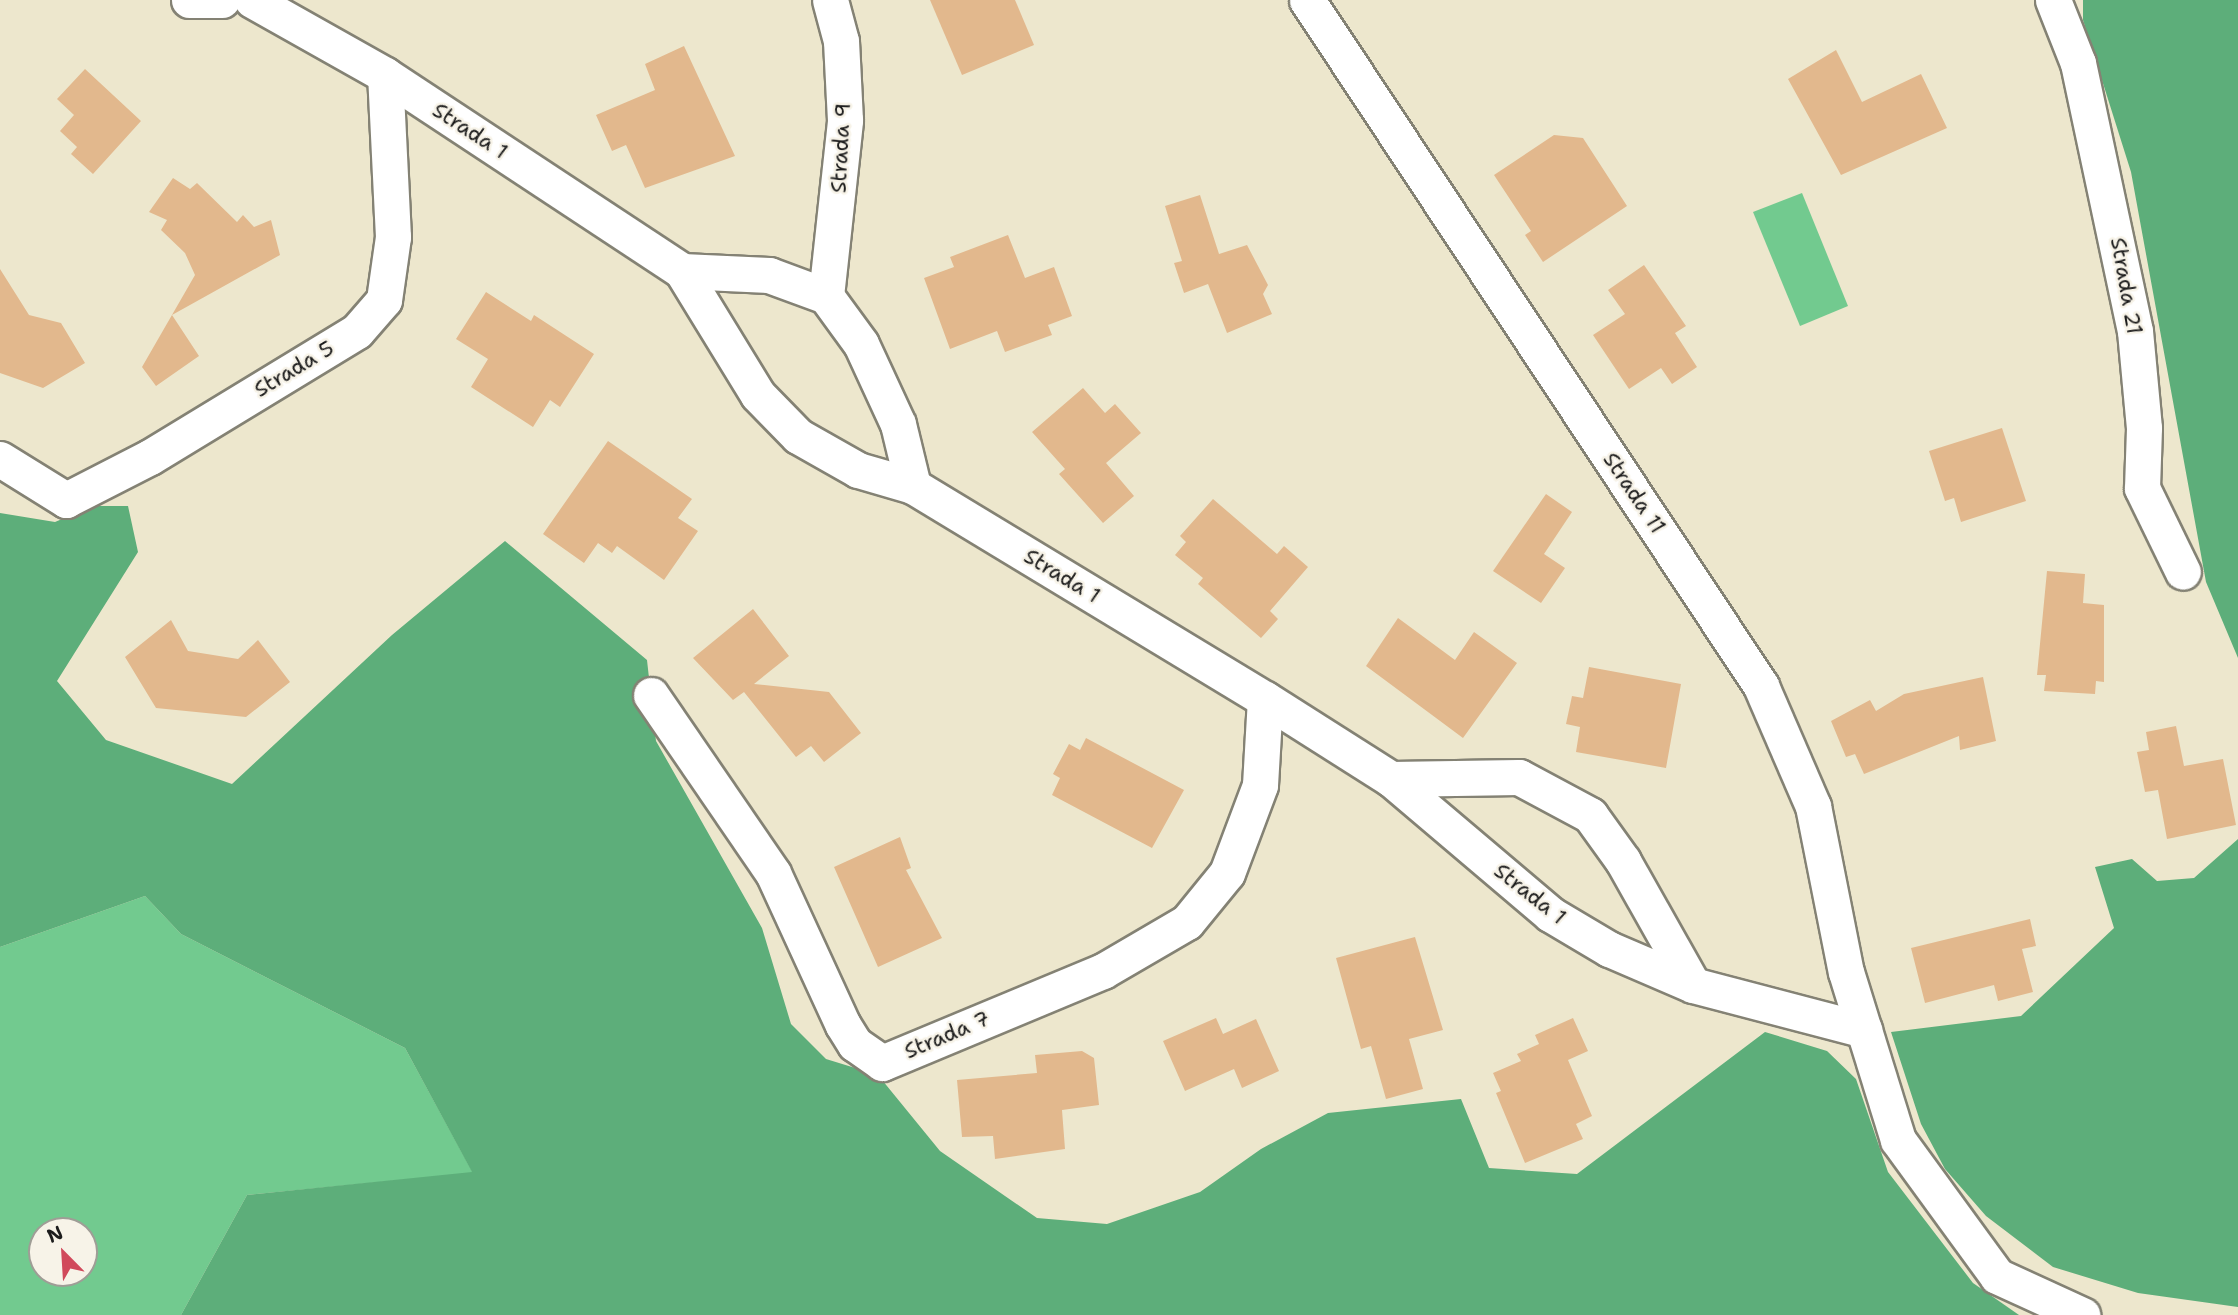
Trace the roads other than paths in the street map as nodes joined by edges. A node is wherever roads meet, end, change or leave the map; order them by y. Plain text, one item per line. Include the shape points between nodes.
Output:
1 (189, 0) edge
2 (222, 0) edge
3 (252, 0) edge
4 (830, 0) edge
5 (1307, 0) edge
6 (2053, 0) edge
7 (385, 75) junction
8 (682, 271) junction
9 (826, 296) junction
10 (0, 459) edge
11 (913, 486) junction
12 (2183, 572) dead end
13 (652, 695) dead end
14 (1265, 699) junction
15 (1391, 779) junction
16 (1693, 985) junction
17 (1864, 1030) junction
18 (2082, 1315) edge

1 - 2 street
3 - 7 street, Strada 1
4 - 9 street, Strada 9 via 841,41 845,120 836,238
5 - 17 street, Strada 11 via 1761,686 1813,806 1846,972
6 - 12 street, Strada 21 via 2078,63 2135,331 2144,428 2142,488
7 - 8 street, Strada 1
7 - 10 street, Strada 5 via 393,237 384,300 357,331 150,457 66,500
8 - 9 street via 769,275
8 - 11 street, Strada 1 via 758,395 798,436 858,470
9 - 11 street via 861,344 893,412
11 - 14 street, Strada 1
13 - 14 street, Strada 7 via 773,873 843,1026 855,1044 882,1063 1103,971 1187,922 1227,873 1260,785
14 - 15 street, Strada 1
15 - 16 street, Strada 1 via 1549,914 1609,949
15 - 16 street via 1520,776 1590,815 1623,860
16 - 17 street, Strada 1
17 - 18 street via 1898,1140 1997,1276

